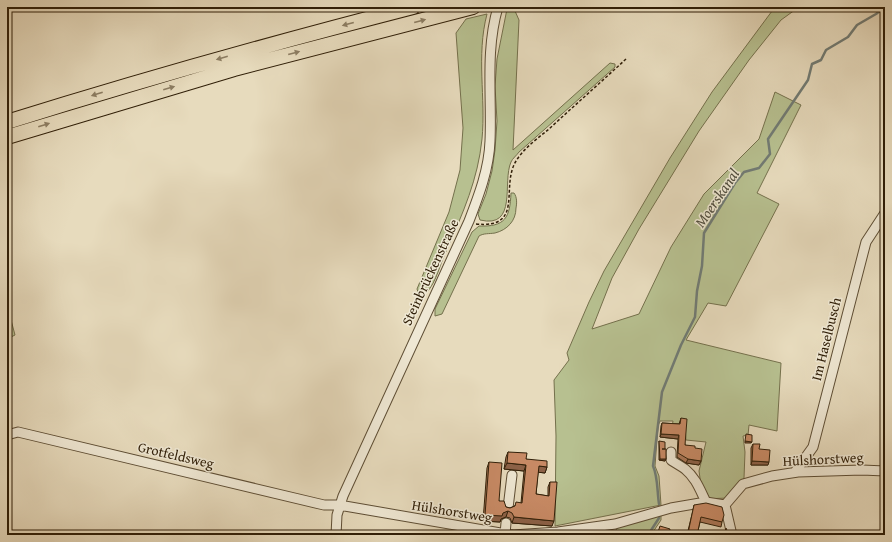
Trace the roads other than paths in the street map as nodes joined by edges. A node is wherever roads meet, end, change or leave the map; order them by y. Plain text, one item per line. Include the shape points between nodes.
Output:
1 (413, 7) edge
2 (473, 7) edge
3 (498, 7) edge
4 (7, 122) edge
5 (7, 137) edge
6 (885, 213) edge
7 (7, 435) edge
8 (671, 452) dead end
9 (885, 471) edge
10 (795, 472) junction
11 (512, 475) dead end
12 (706, 502) junction
13 (725, 504) junction
14 (339, 506) junction
15 (508, 508) edge
16 (506, 523) dead end
17 (505, 534) junction
18 (336, 535) edge
19 (732, 535) edge

1 -> 4 highway via 137,82
5 -> 2 highway via 234,69
3 - 14 street, Steinbrückenstraße via 490,58 488,164 479,195
6 - 10 street, Im Haselbusch via 866,242 813,447
7 - 14 street, Grotfeldsweg via 18,432
8 - 12 street via 671,460 692,475
9 - 10 street, Hülshorstweg
10 - 13 street, Hülshorstweg via 743,484
11 - 15 street
12 - 13 street, Hülshorstweg
12 - 17 street, Hülshorstweg via 671,508 615,524 558,532
13 - 19 street
14 - 17 street, Hülshorstweg
14 - 18 street, Steinbrückenstraße
16 - 17 street

